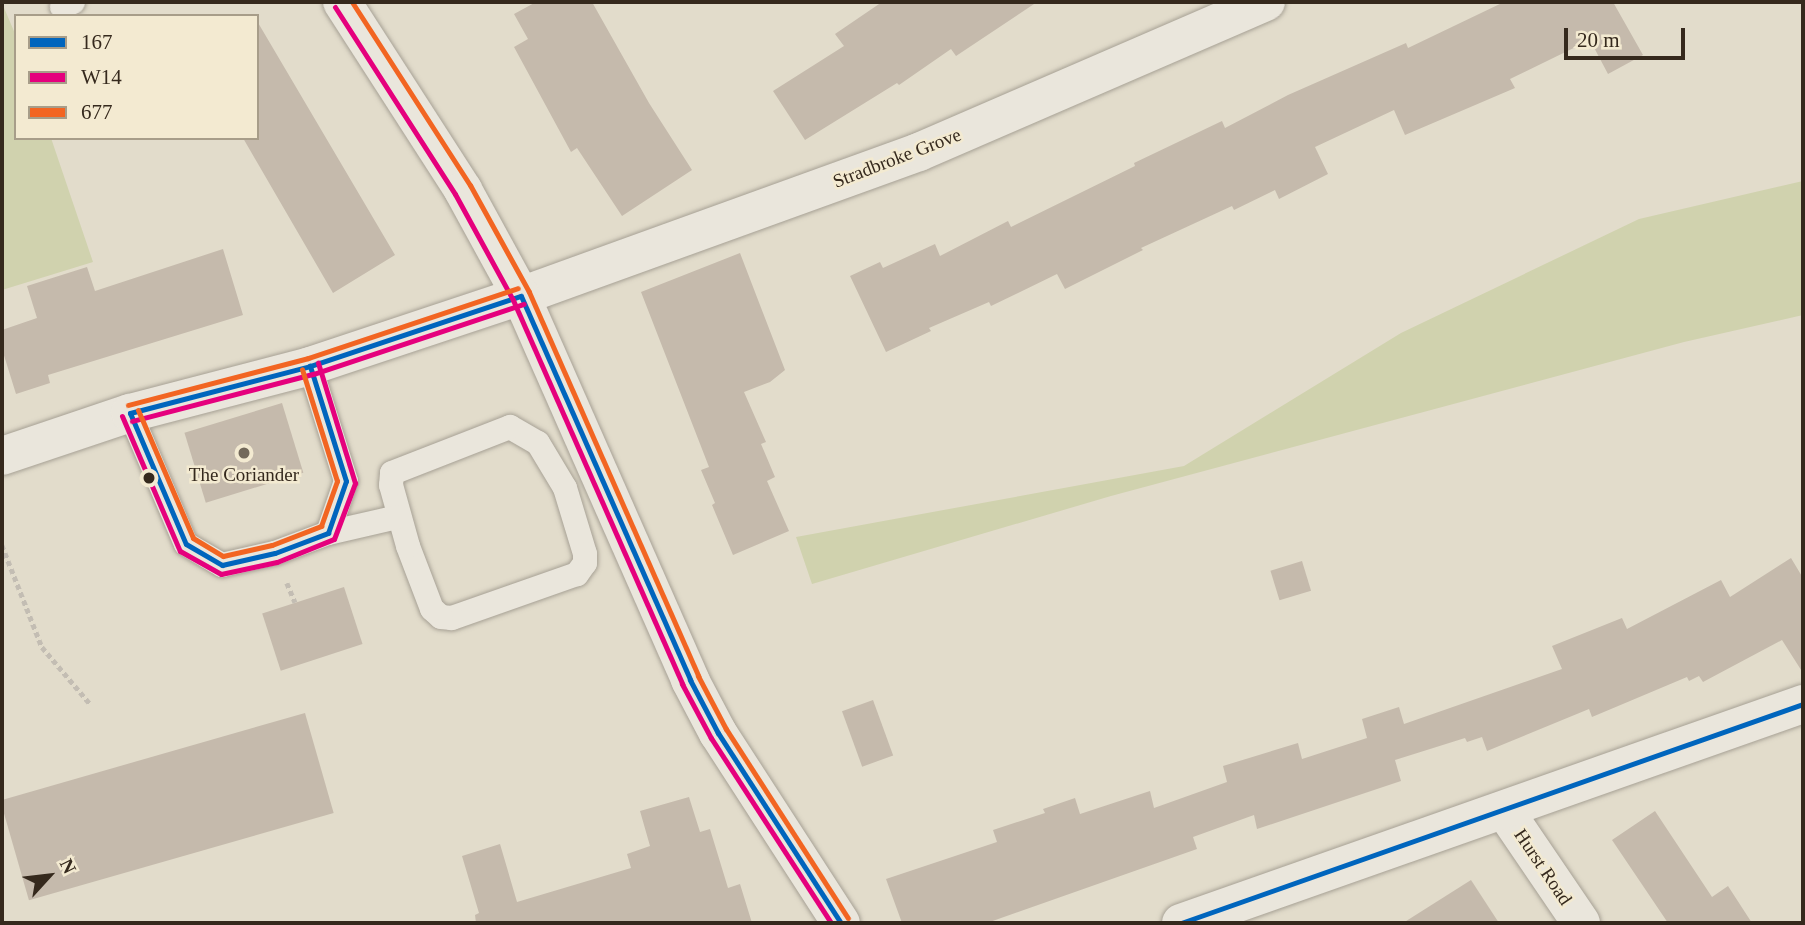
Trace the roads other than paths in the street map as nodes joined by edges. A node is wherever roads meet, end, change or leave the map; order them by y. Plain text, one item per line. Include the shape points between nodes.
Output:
1 (342, 2) edge
2 (1266, 2) edge
3 (521, 296) junction
4 (310, 366) junction
5 (130, 413) junction
6 (2, 456) edge
7 (398, 517) junction
8 (328, 533) junction
9 (1803, 705) edge
10 (1505, 811) junction
11 (841, 923) edge
12 (1181, 923) edge
13 (1581, 923) edge

1 - 3 street via 463,190
2 - 3 street, Stradbroke Grove via 919,152
3 - 4 street, Stradbroke Grove
3 - 11 street via 690,680 718,733
4 - 5 street, Stradbroke Grove
4 - 8 lane via 346,481
5 - 6 street, Stradbroke Grove
5 - 8 lane via 186,544 222,565 275,553
7 - 7 lane via 432,609 441,617 452,618 578,574 585,564 565,488 538,443 510,427 392,473
7 - 8 lane
9 - 10 street
10 - 12 street
10 - 13 street, Hurst Road

